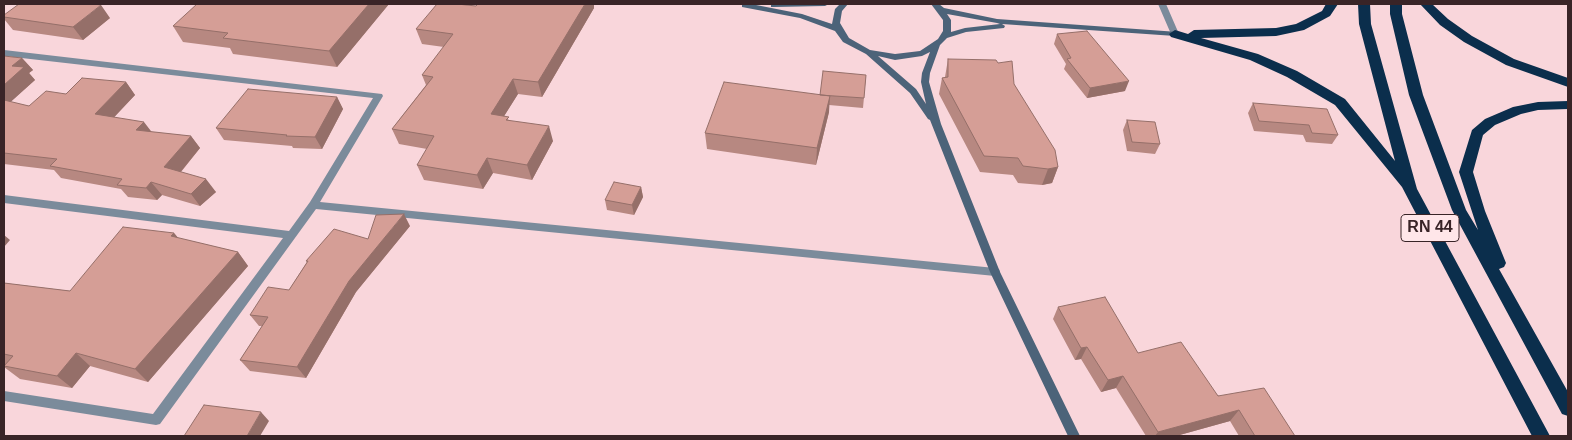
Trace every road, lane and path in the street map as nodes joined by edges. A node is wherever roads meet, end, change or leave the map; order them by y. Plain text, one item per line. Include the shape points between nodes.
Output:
1 (736, 4) edge
2 (825, 4) edge
3 (844, 4) edge
4 (1162, 4) edge
5 (1332, 4) edge
6 (1364, 4) edge
7 (1396, 4) edge
8 (1426, 4) edge
9 (745, 5) edge
10 (938, 7) edge
11 (1030, 24) junction
12 (838, 29) junction
13 (1175, 34) junction
14 (945, 36) junction
15 (936, 46) junction
16 (868, 52) junction
17 (4, 53) edge
18 (1568, 83) edge
19 (1568, 105) edge
20 (936, 124) junction
21 (1410, 189) junction
22 (4, 199) edge
23 (313, 205) junction
24 (291, 235) junction
25 (995, 272) junction
26 (1519, 318) junction
27 (4, 396) edge
28 (1568, 408) edge
29 (1074, 436) edge
30 (1540, 436) edge

1 - 9 street
2 - 9 street
3 - 12 street via 836,17
4 - 13 street
5 - 13 highway via 1326,13 1300,27 1248,34
6 - 21 highway, RN 44 via 1365,24
7 - 26 highway, RN 44 via 1416,95 1459,210
8 - 18 highway via 1468,39 1510,62
9 - 12 street via 802,16
10 - 11 street via 990,20
10 - 14 street via 948,26
11 - 13 street
11 - 14 street via 981,28
12 - 16 street via 852,45
13 - 21 highway via 1254,57 1292,74 1340,102
14 - 15 street
15 - 16 street via 905,56
15 - 20 street via 925,82
16 - 20 street via 913,91
17 - 23 street via 379,96
19 - 26 highway via 1518,110 1490,122 1477,133 1466,172
20 - 25 street
21 - 30 highway, RN 44
22 - 24 street
23 - 24 street
23 - 25 street
24 - 27 street via 156,420
25 - 29 street
26 - 28 highway, RN 44

